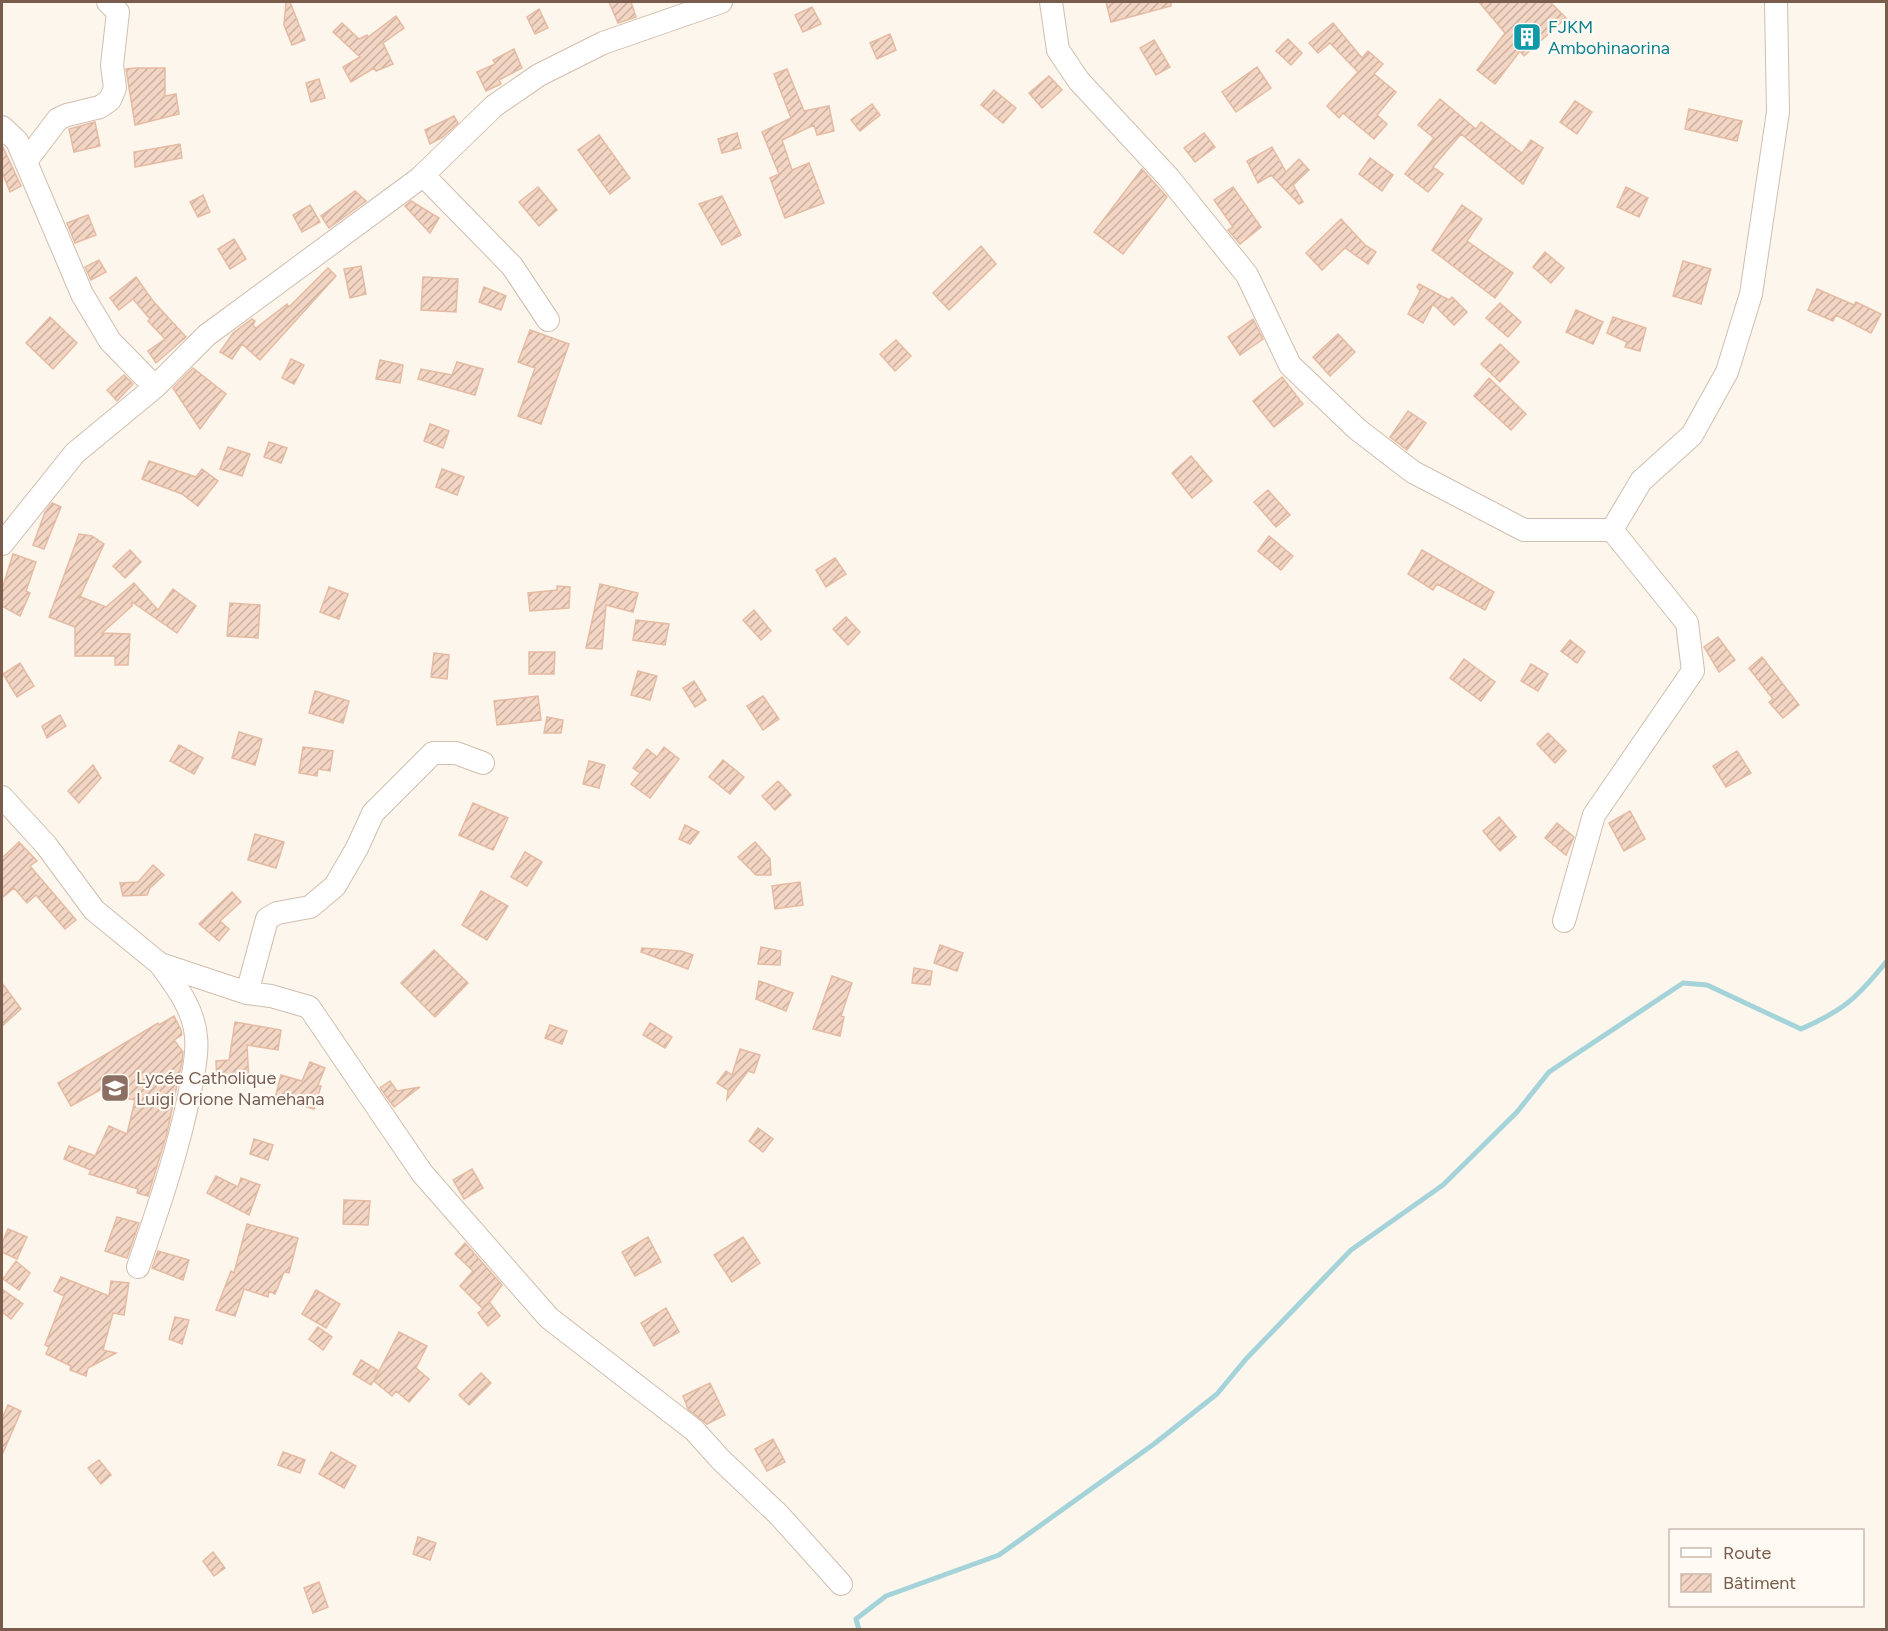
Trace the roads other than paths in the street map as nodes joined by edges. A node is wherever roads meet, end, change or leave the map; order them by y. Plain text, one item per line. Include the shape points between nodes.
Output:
1 (108, 2) edge
2 (721, 2) edge
3 (1051, 2) edge
4 (1776, 2) edge
5 (2, 127) edge
6 (26, 161) junction
7 (423, 176) junction
8 (548, 320) dead end
9 (155, 387) junction
10 (1612, 530) junction
11 (2, 544) edge
12 (483, 763) dead end
13 (2, 796) edge
14 (1564, 921) dead end
15 (160, 964) junction
16 (247, 993) junction
17 (138, 1267) dead end
18 (841, 1584) dead end

1 - 6 street via 118,12 112,65 115,88 110,100 100,108 58,120
2 - 7 street via 603,43 539,75 494,106
3 - 10 street via 1058,50 1079,81 1169,178 1247,274 1290,365 1357,429 1413,472 1524,530
4 - 10 street via 1778,112 1751,294 1727,372 1692,435 1641,481
5 - 6 street via 17,141
6 - 9 street via 82,294 110,341
7 - 8 street via 512,266
7 - 9 street via 207,335
9 - 11 street via 75,453
10 - 14 street via 1687,623 1693,671 1594,815
12 - 16 street via 456,753 433,753 373,813 335,886 309,907 277,913 267,919
13 - 15 street via 46,845 94,910
15 - 16 street
15 - 17 street via 185,999 196,1036 195,1060 173,1164
16 - 18 street via 309,1007 422,1173 549,1318 694,1430

